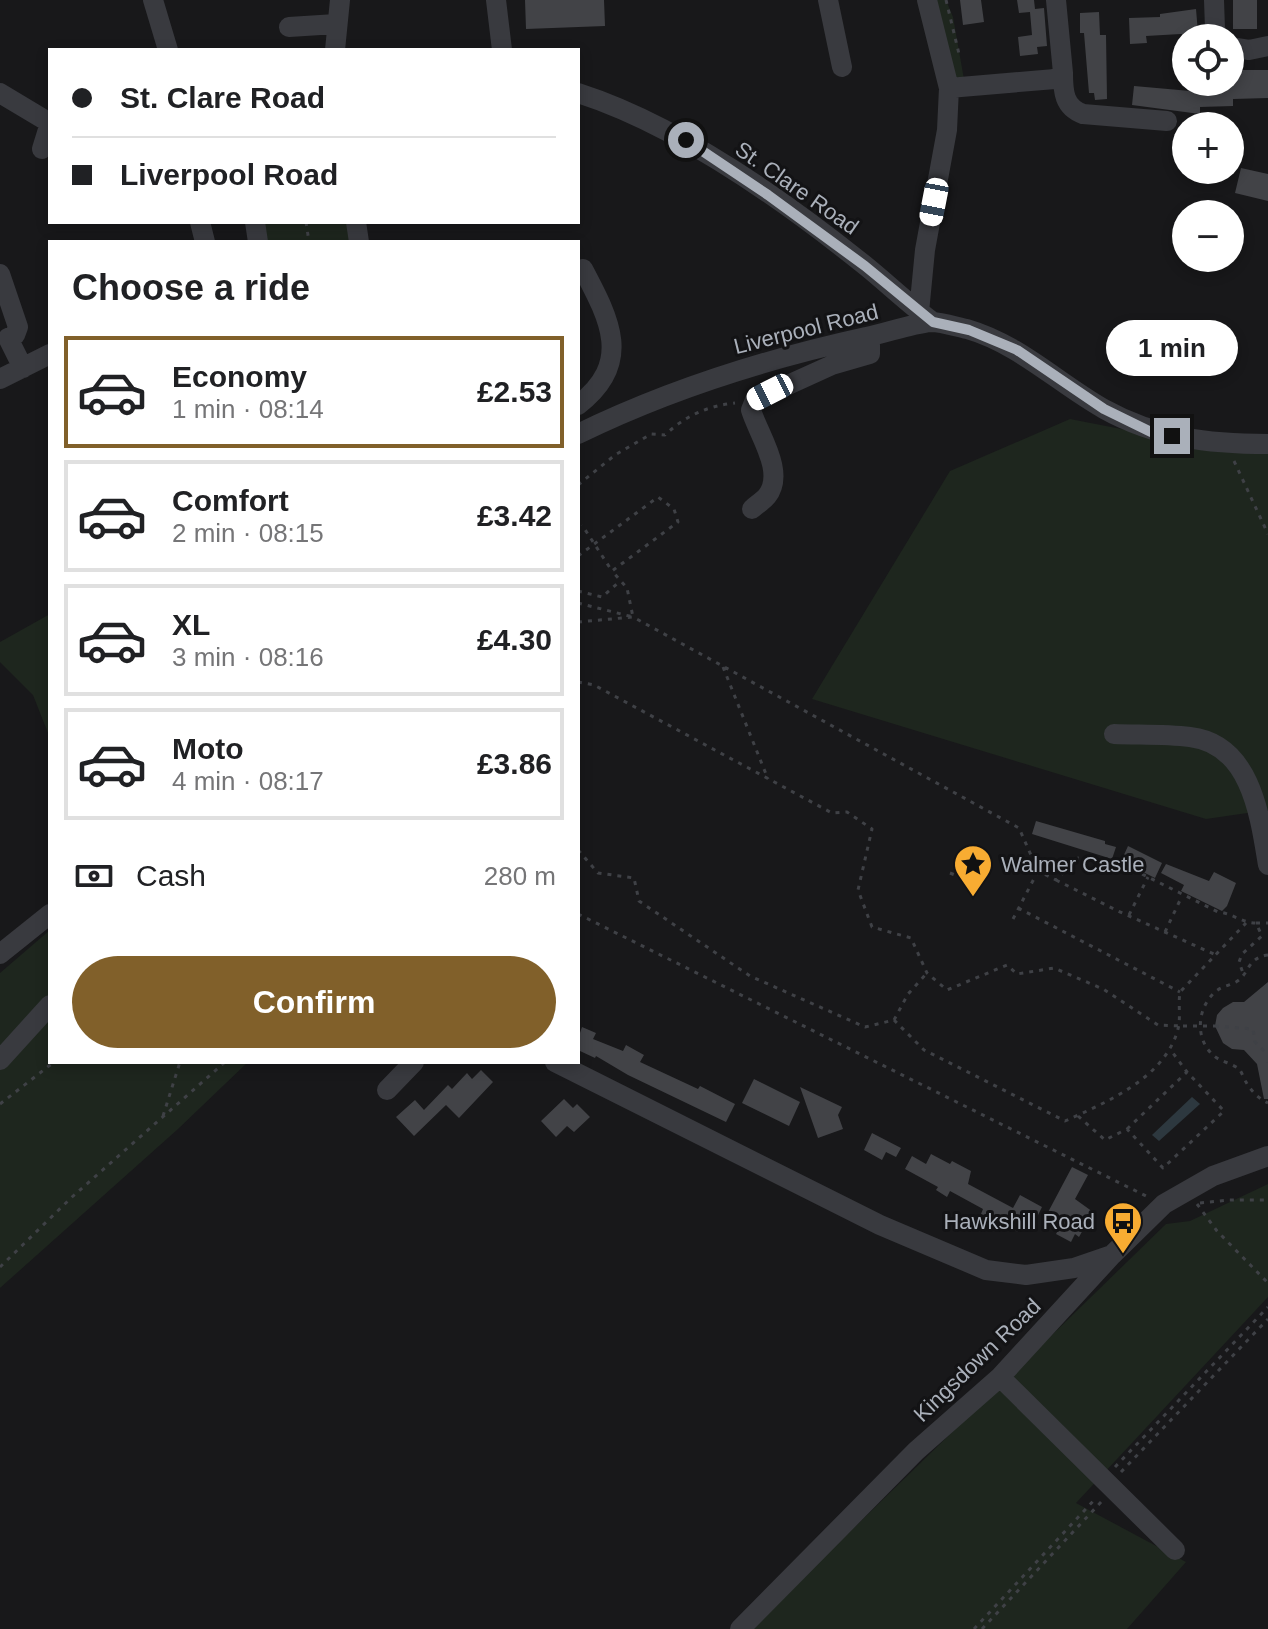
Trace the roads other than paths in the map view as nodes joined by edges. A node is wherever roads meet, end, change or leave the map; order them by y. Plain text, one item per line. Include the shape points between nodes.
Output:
1 (153, 0) edge
2 (340, 0) edge
3 (496, 0) edge
4 (828, 0) edge
5 (927, 0) edge
6 (1056, 0) edge
7 (1214, 0) edge
8 (336, 24) junction
9 (1215, 24) edge
10 (289, 27) dead end
11 (1268, 46) edge
12 (167, 48) edge
13 (335, 48) edge
14 (502, 48) edge
15 (1244, 49) edge
16 (843, 67) dead end
17 (1063, 73) junction
18 (949, 88) junction
19 (0, 93) edge
20 (580, 94) edge
21 (1167, 121) dead end
22 (48, 122) edge
23 (48, 130) edge
24 (42, 149) dead end
25 (583, 269) dead end
26 (0, 274) edge
27 (926, 317) junction
28 (870, 337) junction
29 (4, 340) edge
30 (48, 355) edge
31 (23, 368) junction
32 (0, 379) edge
33 (580, 403) edge
34 (580, 433) edge
35 (1268, 444) edge
36 (752, 509) dead end
37 (1114, 734) dead end
38 (1268, 865) edge
39 (48, 916) edge
40 (0, 954) edge
41 (48, 1007) edge
42 (0, 1060) edge
43 (412, 1064) edge
44 (559, 1064) edge
45 (387, 1090) dead end
46 (1268, 1156) edge
47 (1112, 1255) junction
48 (1000, 1377) junction
49 (1175, 1550) dead end
50 (740, 1629) edge

1 - 12 street
2 - 8 street
3 - 14 street
4 - 16 street
5 - 18 street
6 - 17 street
7 - 9 street
8 - 10 street
8 - 13 street
11 - 15 street
17 - 18 street via 1055,79
17 - 21 street via 1072,110
18 - 27 street via 947,130 925,250
19 - 22 street
20 - 27 street, St. Clare Road via 686,140 853,257
23 - 24 street
25 - 33 street via 605,311 611,347 602,384
26 - 29 street via 18,327
27 - 28 street, Liverpool Road
27 - 35 street, Liverpool Road via 1017,350 1104,409 1151,432 1226,444
28 - 34 street, Liverpool Road via 798,352 683,389
28 - 36 street via 870,354 755,400 751,410 771,456 772,481 768,495
29 - 31 street
30 - 31 street
31 - 32 street
37 - 38 street via 1193,737 1223,749 1241,768 1250,789
39 - 40 street
41 - 42 street
43 - 45 street
44 - 47 street via 880,1225 986,1270 1026,1275 1074,1268
46 - 47 street, Kingsdown Road via 1213,1176 1164,1204
47 - 48 street, Kingsdown Road
48 - 49 street
48 - 50 street, Kingsdown Road via 916,1451

